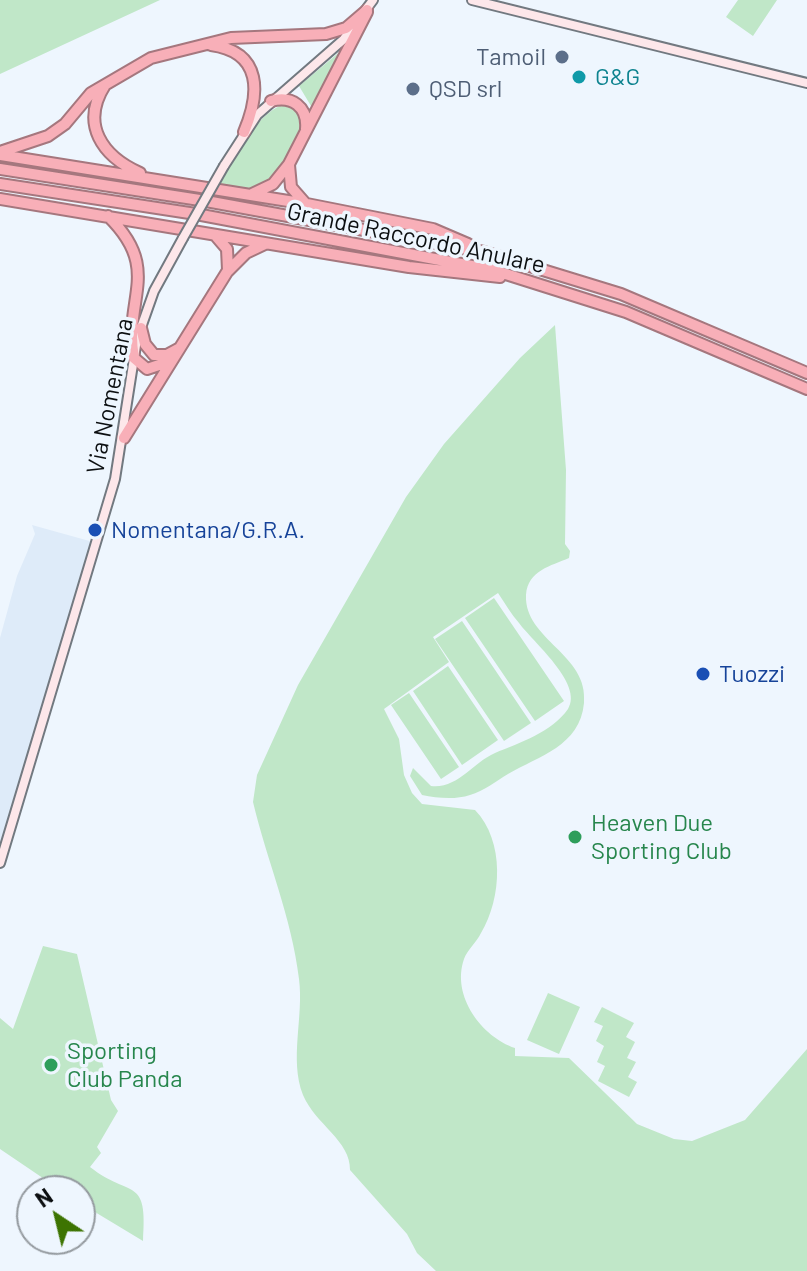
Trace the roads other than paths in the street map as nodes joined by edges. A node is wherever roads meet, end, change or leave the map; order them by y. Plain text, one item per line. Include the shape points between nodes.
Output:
1 (472, 0) edge
2 (370, 5) edge
3 (197, 45) junction
4 (109, 80) junction
5 (807, 83) edge
6 (271, 101) junction
7 (244, 132) junction
8 (304, 134) junction
9 (0, 154) edge
10 (289, 164) junction
11 (0, 169) edge
12 (153, 179) junction
13 (0, 184) edge
14 (250, 195) junction
15 (0, 199) edge
16 (307, 204) junction
17 (106, 215) junction
18 (214, 233) junction
19 (271, 243) junction
20 (484, 252) junction
21 (227, 272) junction
22 (520, 278) junction
23 (141, 328) junction
24 (181, 347) junction
25 (134, 358) junction
26 (174, 360) junction
27 (807, 373) edge
28 (807, 389) edge
29 (124, 438) junction
30 (0, 863) edge

1 - 5 main road
2 - 3 highway via 346,28 326,34 243,37
2 - 6 main road, Via Nomentana via 340,43
2 - 8 highway
3 - 4 highway via 151,58
3 - 7 highway via 231,50 250,69 255,96
4 - 9 highway via 54,133
4 - 12 highway via 95,105 97,138 120,163
6 - 7 main road, Via Nomentana
6 - 8 highway via 283,98 298,104 307,120
7 - 23 main road, Via Nomentana, bridge via 154,291
8 - 10 highway
9 - 12 highway
10 - 14 highway via 273,184
10 - 16 highway via 291,187
11 - 20 highway, Grande Raccordo Anulare
12 - 14 highway
13 - 22 highway, Grande Raccordo Anulare via 408,252
14 - 16 highway
15 - 17 highway
16 - 20 highway via 437,230
17 - 18 highway
17 - 25 highway via 130,240 137,259
18 - 19 highway
18 - 21 highway via 227,249
19 - 21 highway via 246,253
19 - 22 highway via 409,267
20 - 27 highway, Grande Raccordo Anulare via 646,303
21 - 24 highway
22 - 28 highway, Grande Raccordo Anulare via 650,321
23 - 24 highway via 145,344 156,356
23 - 25 main road, Via Nomentana
24 - 26 highway
25 - 26 highway via 147,369
25 - 29 main road, Via Nomentana
26 - 29 highway
29 - 30 main road, Via Nomentana

